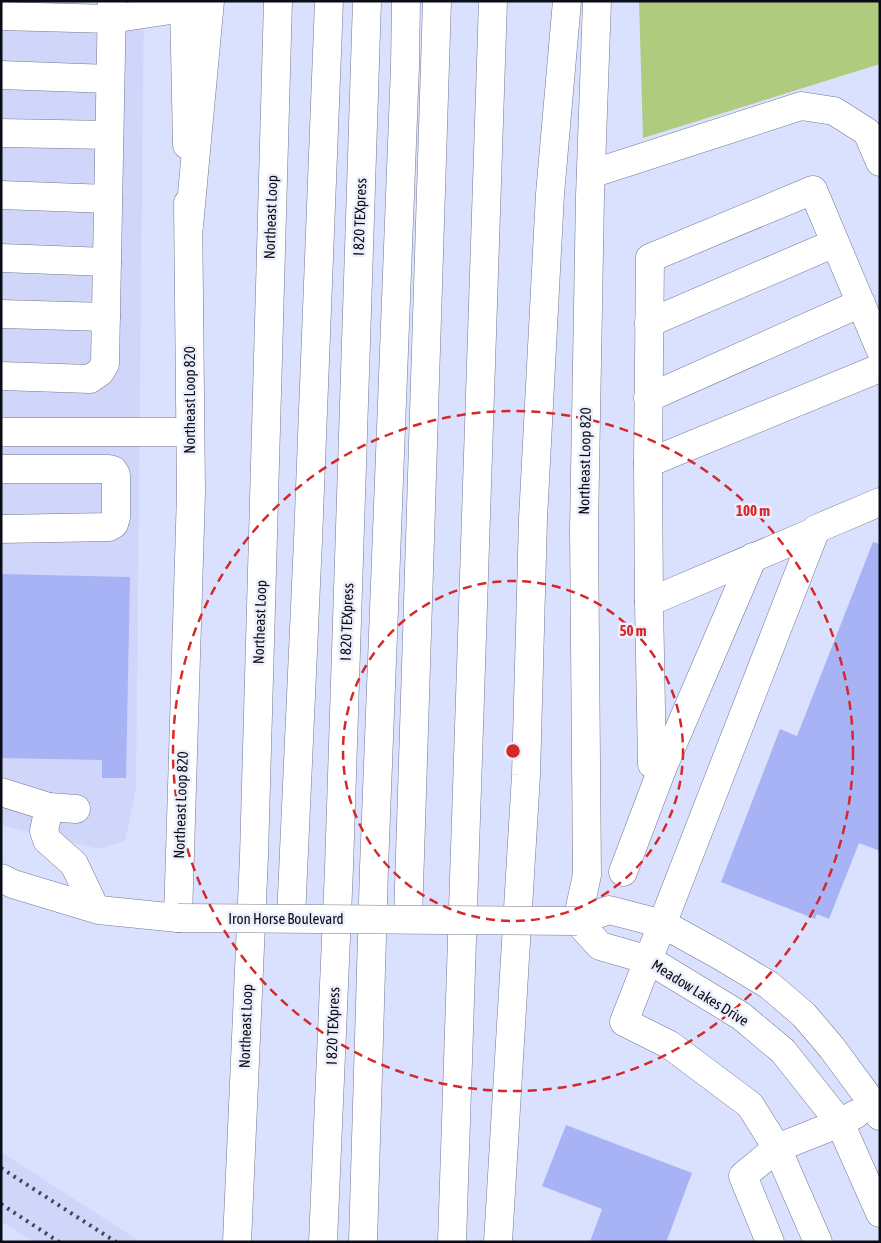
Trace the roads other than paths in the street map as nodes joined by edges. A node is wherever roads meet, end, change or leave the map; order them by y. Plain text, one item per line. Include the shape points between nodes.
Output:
1 (210, 1) edge
2 (278, 1) edge
3 (328, 1) edge
4 (367, 1) edge
5 (406, 1) edge
6 (437, 1) edge
7 (493, 1) edge
8 (567, 1) edge
9 (597, 1) edge
10 (184, 5) edge
11 (112, 10) edge
12 (1, 16) edge
13 (1, 75) edge
14 (110, 78) junction
15 (1, 132) edge
16 (109, 136) junction
17 (879, 161) edge
18 (591, 174) junction
19 (1, 195) edge
20 (108, 199) junction
21 (189, 226) junction
22 (836, 243) junction
23 (1, 258) edge
24 (107, 262) junction
25 (861, 303) junction
26 (1, 314) edge
27 (106, 318) junction
28 (649, 323) junction
29 (880, 349) edge
30 (880, 368) edge
31 (1, 376) edge
32 (648, 398) junction
33 (1, 432) edge
34 (190, 432) junction
35 (648, 463) junction
36 (1, 469) edge
37 (880, 502) edge
38 (1, 529) edge
39 (816, 531) junction
40 (753, 557) junction
41 (649, 602) junction
42 (662, 769) junction
43 (1, 792) edge
44 (623, 872) dead end
45 (1, 878) edge
46 (95, 908) junction
47 (178, 918) junction
48 (291, 918) junction
49 (408, 920) junction
50 (577, 921) junction
51 (663, 924) junction
52 (649, 960) junction
53 (878, 1108) edge
54 (840, 1123) junction
55 (777, 1148) junction
56 (880, 1213) edge
57 (237, 1242) edge
58 (324, 1242) edge
59 (363, 1242) edge
60 (452, 1242) edge
61 (498, 1242) edge
62 (770, 1242) edge
63 (818, 1242) edge

1 - 21 main road
2 - 57 main road, Northeast Loop via 254,856
3 - 48 main road
4 - 58 main road, I 820 TEXpress via 340,858
5 - 59 main road
6 - 49 main road
7 - 60 main road
8 - 61 main road via 549,204 533,519 526,775
9 - 18 main road, Northeast Loop 820
10 - 11 main road
10 - 21 main road, Northeast Loop 820
11 - 12 main road
11 - 14 main road
13 - 14 main road
14 - 16 main road
15 - 16 main road
16 - 20 main road
17 - 18 main road via 867,132 834,111 801,106
18 - 50 main road, Northeast Loop 820 via 584,528 587,875
19 - 20 main road
20 - 24 main road
21 - 34 main road, Northeast Loop 820
22 - 25 main road
22 - 28 main road
22 - 28 main road via 813,190 650,258
23 - 24 main road
24 - 27 main road
25 - 29 main road
25 - 32 main road
26 - 27 main road
27 - 31 main road via 105,364 90,379
28 - 32 main road
30 - 35 main road
32 - 35 main road
33 - 34 main road
34 - 47 main road, Northeast Loop 820 via 191,493
35 - 41 main road
36 - 38 main road via 113,470 116,476 116,517 109,527
37 - 39 main road
39 - 40 main road
39 - 51 main road
40 - 41 main road
40 - 42 main road
41 - 42 main road via 652,764
42 - 44 main road
43 - 46 main road via 63,808 44,831 47,840 74,864
45 - 46 main road, Iron Horse Boulevard
46 - 47 main road, Iron Horse Boulevard
47 - 48 main road, Iron Horse Boulevard, bridge
48 - 49 main road, Iron Horse Boulevard, bridge
49 - 50 main road, Iron Horse Boulevard, bridge
50 - 51 main road via 609,910
50 - 52 main road, Meadow Lakes Drive via 600,946
51 - 52 main road
51 - 53 main road via 769,985 804,1015
52 - 54 main road, Meadow Lakes Drive via 740,1016 782,1051
52 - 55 main road via 624,1022 670,1045 750,1105
53 - 54 main road
54 - 55 main road
54 - 56 main road, Meadow Lakes Drive
55 - 62 main road via 743,1176
55 - 63 main road

